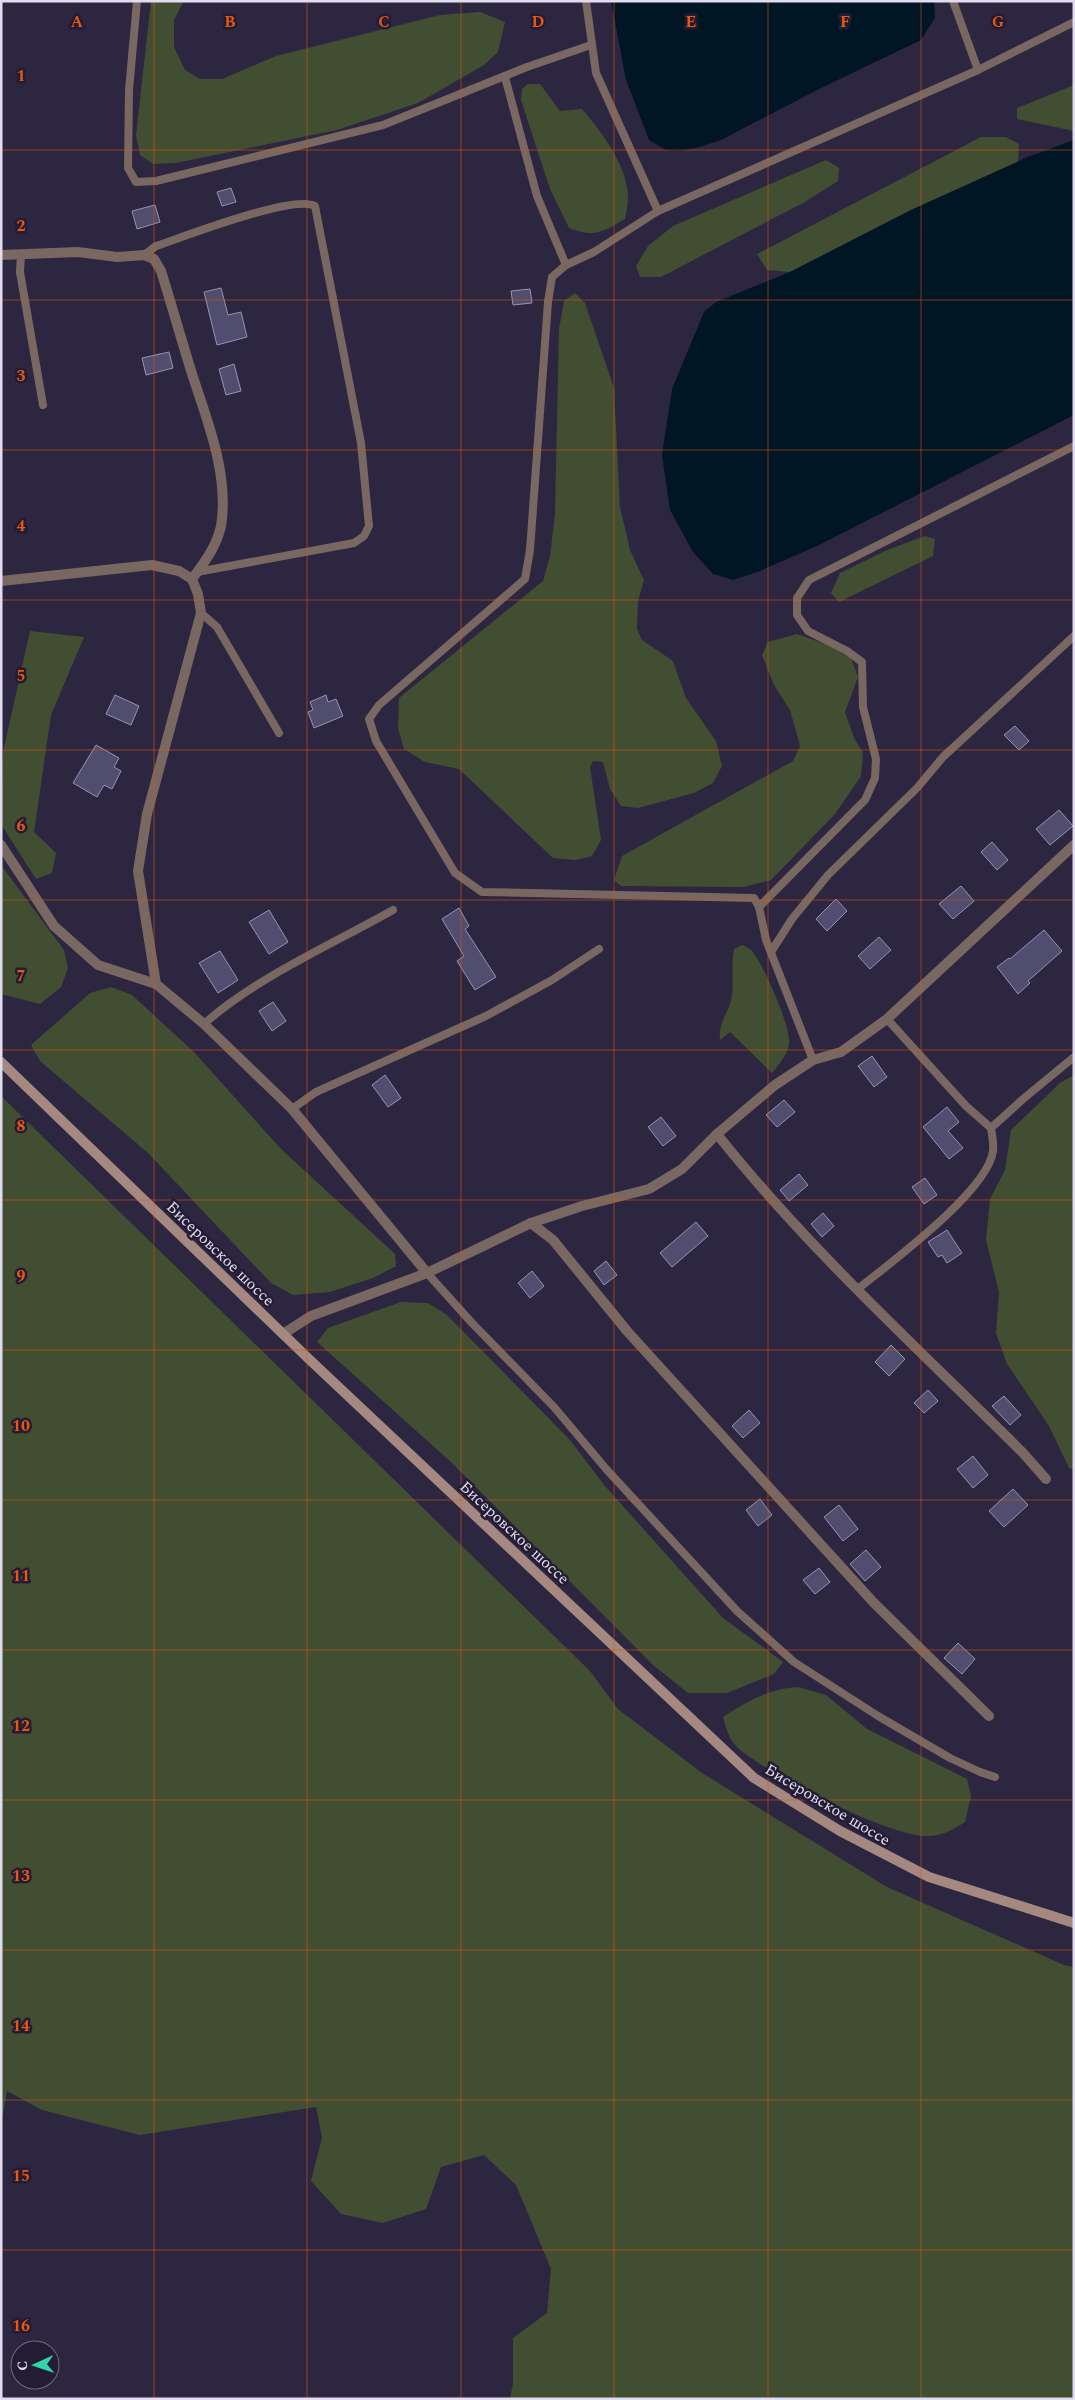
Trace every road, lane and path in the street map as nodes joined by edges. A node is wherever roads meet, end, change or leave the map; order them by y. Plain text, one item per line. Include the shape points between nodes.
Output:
1 (137, 1) edge
2 (586, 1) edge
3 (953, 1) edge
4 (1074, 22) edge
5 (591, 45) junction
6 (978, 70) junction
7 (504, 77) junction
8 (658, 211) junction
9 (21, 254) junction
10 (1, 255) edge
11 (144, 255) junction
12 (566, 265) junction
13 (43, 405) dead end
14 (1074, 446) edge
15 (194, 576) junction
16 (1, 581) edge
17 (200, 613) junction
18 (1074, 636) edge
19 (278, 733) dead end
20 (1, 845) edge
21 (1074, 845) edge
22 (759, 906) junction
23 (393, 910) dead end
24 (599, 949) dead end
25 (771, 952) junction
26 (156, 984) junction
27 (887, 1019) junction
28 (204, 1024) junction
29 (1074, 1057) edge
30 (813, 1060) junction
31 (1, 1062) edge
32 (292, 1109) junction
33 (991, 1128) junction
34 (717, 1134) junction
35 (531, 1223) junction
36 (427, 1273) junction
37 (858, 1289) junction
38 (283, 1334) junction
39 (1046, 1479) dead end
40 (989, 1716) dead end
41 (995, 1777) dead end
42 (1074, 1923) edge

1 - 7 lane via 129,90 128,168 136,182 156,181 383,125
2 - 5 lane
3 - 6 lane
4 - 6 lane
5 - 7 lane
5 - 8 lane via 596,73
6 - 8 lane
7 - 12 lane via 537,196
8 - 12 lane via 594,252
9 - 10 street
9 - 11 street
9 - 13 lane via 20,272
11 - 15 street via 154,259 161,271 215,444 222,479 222,520 216,542
11 - 15 lane via 156,246 244,216 299,202 315,206 361,443 369,526 364,536 354,543
12 - 22 lane via 552,277 548,302 530,550 525,579 379,705 369,719 376,741 455,873 482,892 754,898
14 - 22 lane via 809,580 797,598 797,615 808,631 862,662 863,707 874,744 875,778 865,800
15 - 16 street via 152,564
15 - 17 street
17 - 19 lane via 217,627
17 - 26 street via 147,814 138,871
18 - 25 lane via 943,757 917,788 828,875 792,919
20 - 26 street via 54,926 98,965
21 - 27 street
22 - 25 lane
23 - 28 lane via 268,979 224,1006
24 - 32 lane via 552,980 486,1016 316,1092
25 - 30 lane
26 - 28 street
27 - 30 street via 840,1052
27 - 33 lane via 966,1106
28 - 32 street
29 - 33 lane
30 - 34 street via 775,1085
31 - 38 main road, Бисеровское шоссе
32 - 36 street
33 - 37 lane via 993,1152 984,1172 953,1210
34 - 35 street via 682,1169 649,1189
34 - 37 street
35 - 36 street
35 - 40 street via 553,1240 627,1331 874,1603
36 - 38 street via 311,1316
36 - 41 lane via 554,1406 607,1470 738,1611 794,1662 942,1753
37 - 39 street
38 - 42 main road, Бисеровское шоссе via 754,1778 840,1831 929,1877

